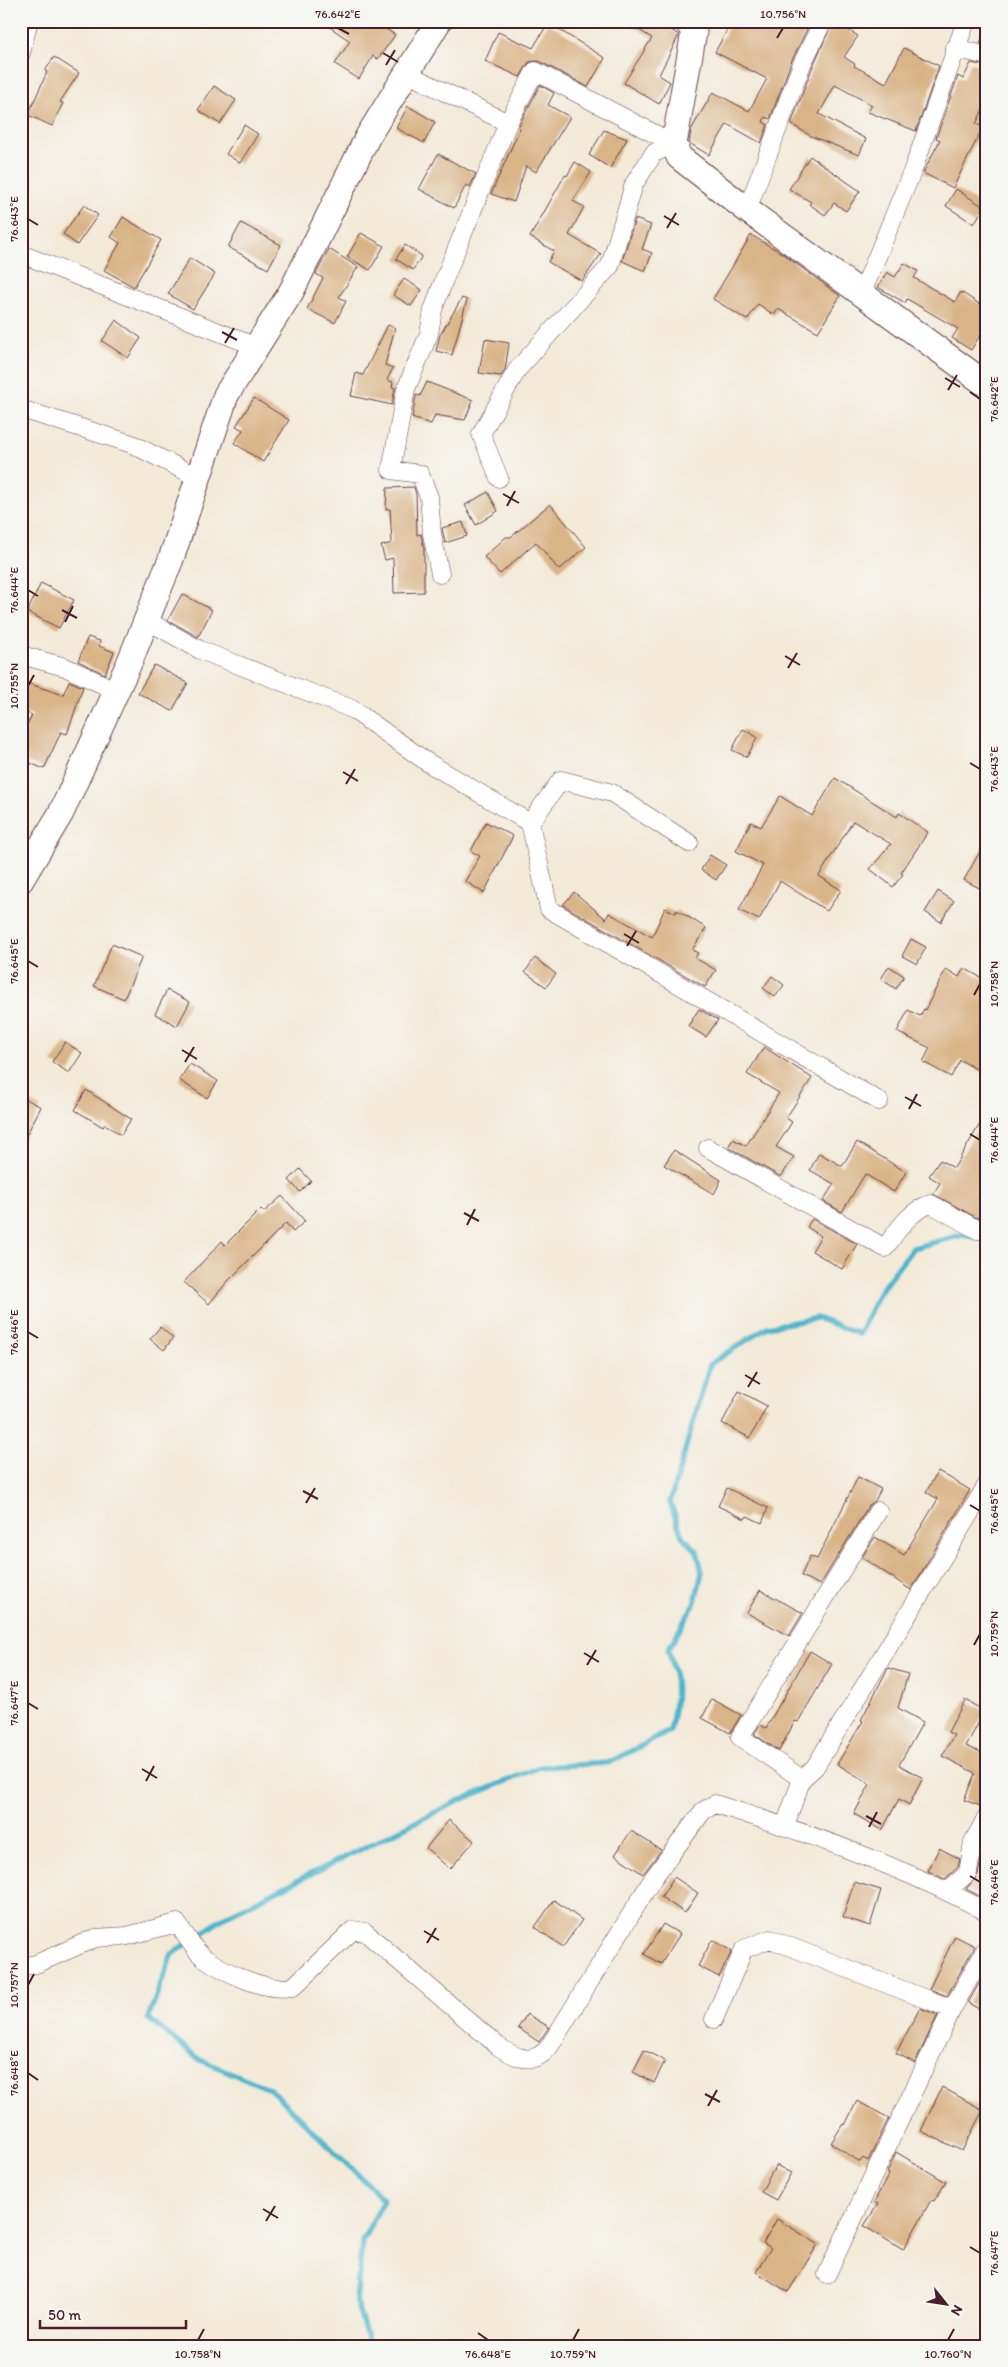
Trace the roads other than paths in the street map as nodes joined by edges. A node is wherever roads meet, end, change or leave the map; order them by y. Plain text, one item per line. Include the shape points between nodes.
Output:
1 (22, 21) edge
2 (440, 21) edge
3 (686, 21) edge
4 (823, 21) edge
5 (966, 21) edge
6 (955, 48) junction
7 (21, 53) edge
8 (987, 56) edge
9 (408, 74) junction
10 (508, 123) junction
11 (674, 144) junction
12 (747, 210) junction
13 (21, 254) edge
14 (862, 293) junction
15 (257, 347) junction
16 (987, 385) edge
17 (21, 409) edge
18 (197, 477) junction
19 (499, 478) dead end
20 (440, 574) dead end
21 (146, 620) junction
22 (21, 655) edge
23 (117, 691) junction
24 (530, 823) junction
25 (689, 843) dead end
26 (21, 880) edge
27 (879, 1101) dead end
28 (708, 1148) dead end
29 (987, 1224) edge
30 (987, 1485) edge
31 (878, 1510) dead end
32 (802, 1779) junction
33 (987, 1817) edge
34 (785, 1826) junction
35 (947, 1890) junction
36 (987, 1912) edge
37 (987, 1947) edge
38 (21, 1967) edge
39 (952, 2009) junction
40 (714, 2018) dead end
41 (827, 2274) dead end

1 - 7 street via 28,24
2 - 9 street
3 - 11 street via 694,32
4 - 12 street via 802,64
5 - 6 street
6 - 8 street
6 - 14 street via 914,166
9 - 10 street
9 - 15 street via 368,136 311,255
10 - 11 street via 535,71
10 - 20 street via 433,310 429,334 406,389 398,427 392,470 420,474 429,497
11 - 12 street via 679,158
11 - 19 street via 654,153 634,184 610,266 517,370 482,434
12 - 14 street
13 - 15 street
14 - 16 street
15 - 18 street via 226,395
17 - 18 street via 132,444
18 - 21 street via 171,559
21 - 23 street
21 - 24 street via 200,650 352,708 426,762
22 - 23 street via 65,667
23 - 26 street via 61,813
24 - 25 street via 561,780 612,793
24 - 27 street via 549,909
28 - 29 street via 885,1248 900,1227 921,1207 932,1204 978,1230
30 - 32 street via 815,1766
31 - 32 street via 740,1737
32 - 34 street
33 - 35 street via 974,1842 968,1873
34 - 35 street
34 - 38 street via 715,1804 704,1811 654,1877 546,2053 536,2057 525,2059 498,2046 365,1932 353,1930 293,1987 280,1990 252,1981 202,1956 177,1923 127,1936 96,1938 36,1964
35 - 36 street
37 - 39 street
39 - 40 street via 770,1939 744,1949
39 - 41 street

